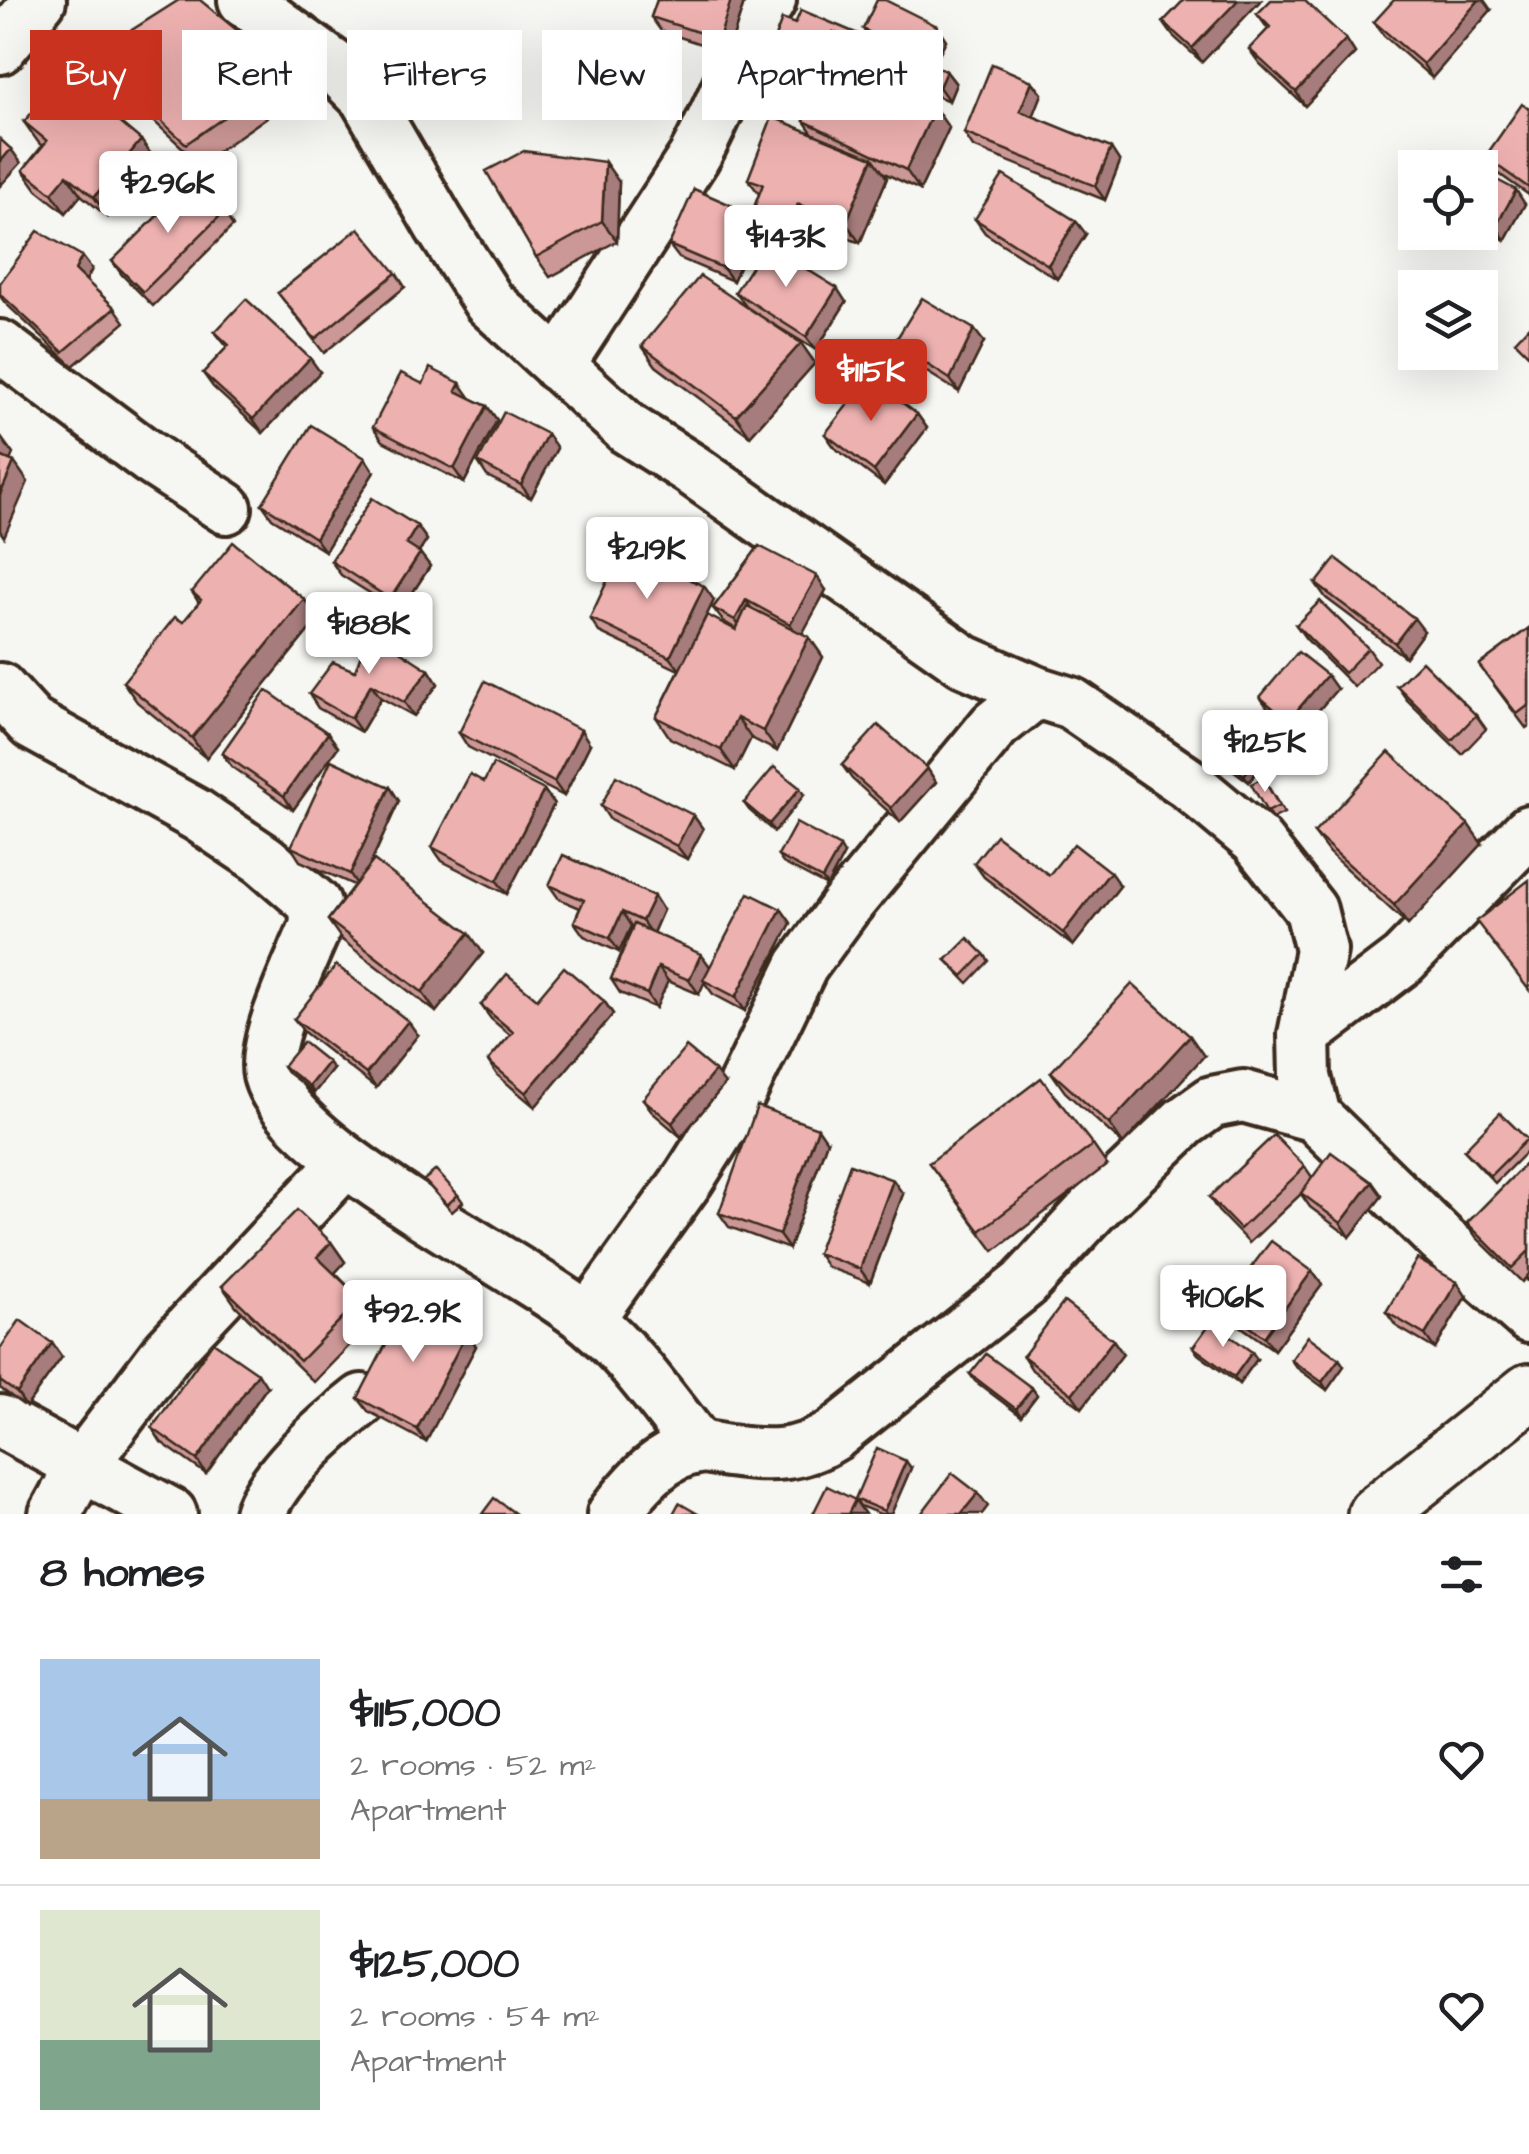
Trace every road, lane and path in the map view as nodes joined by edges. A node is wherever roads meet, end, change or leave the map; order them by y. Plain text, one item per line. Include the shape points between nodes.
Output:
1 (40, 0) edge
2 (244, 0) edge
3 (770, 0) edge
4 (0, 48) edge
5 (0, 346) edge
6 (558, 366) junction
7 (226, 508) dead end
8 (0, 689) edge
9 (1036, 692) junction
10 (1529, 831) edge
11 (1304, 1034) junction
12 (1314, 1116) junction
13 (345, 1162) junction
14 (1529, 1317) edge
15 (588, 1319) junction
16 (1529, 1392) edge
17 (362, 1400) edge
18 (0, 1421) edge
19 (699, 1447) junction
20 (82, 1465) junction
21 (55, 1514) edge
22 (171, 1514) edge
23 (260, 1514) edge
24 (613, 1514) edge
25 (1376, 1514) edge

1 - 4 street
2 - 6 street via 334,66 364,97 489,302
3 - 6 street via 703,142
5 - 7 street
6 - 9 street via 628,429 964,661
8 - 13 street via 32,724 197,815 314,904 316,925 269,1044 268,1074 279,1098
9 - 11 street via 1071,703 1189,784 1256,840 1311,910 1321,950
9 - 15 street via 995,725 802,966 732,1110
10 - 11 street via 1403,960
11 - 12 street
12 - 14 street
12 - 19 street via 1243,1096 1212,1102 1092,1209 1024,1284 834,1435 796,1454
13 - 15 street
13 - 20 street via 170,1350
15 - 19 street via 624,1352
16 - 25 main road
17 - 23 street via 326,1428 265,1498
18 - 20 street
19 - 24 street via 656,1467
20 - 21 street
20 - 22 street

